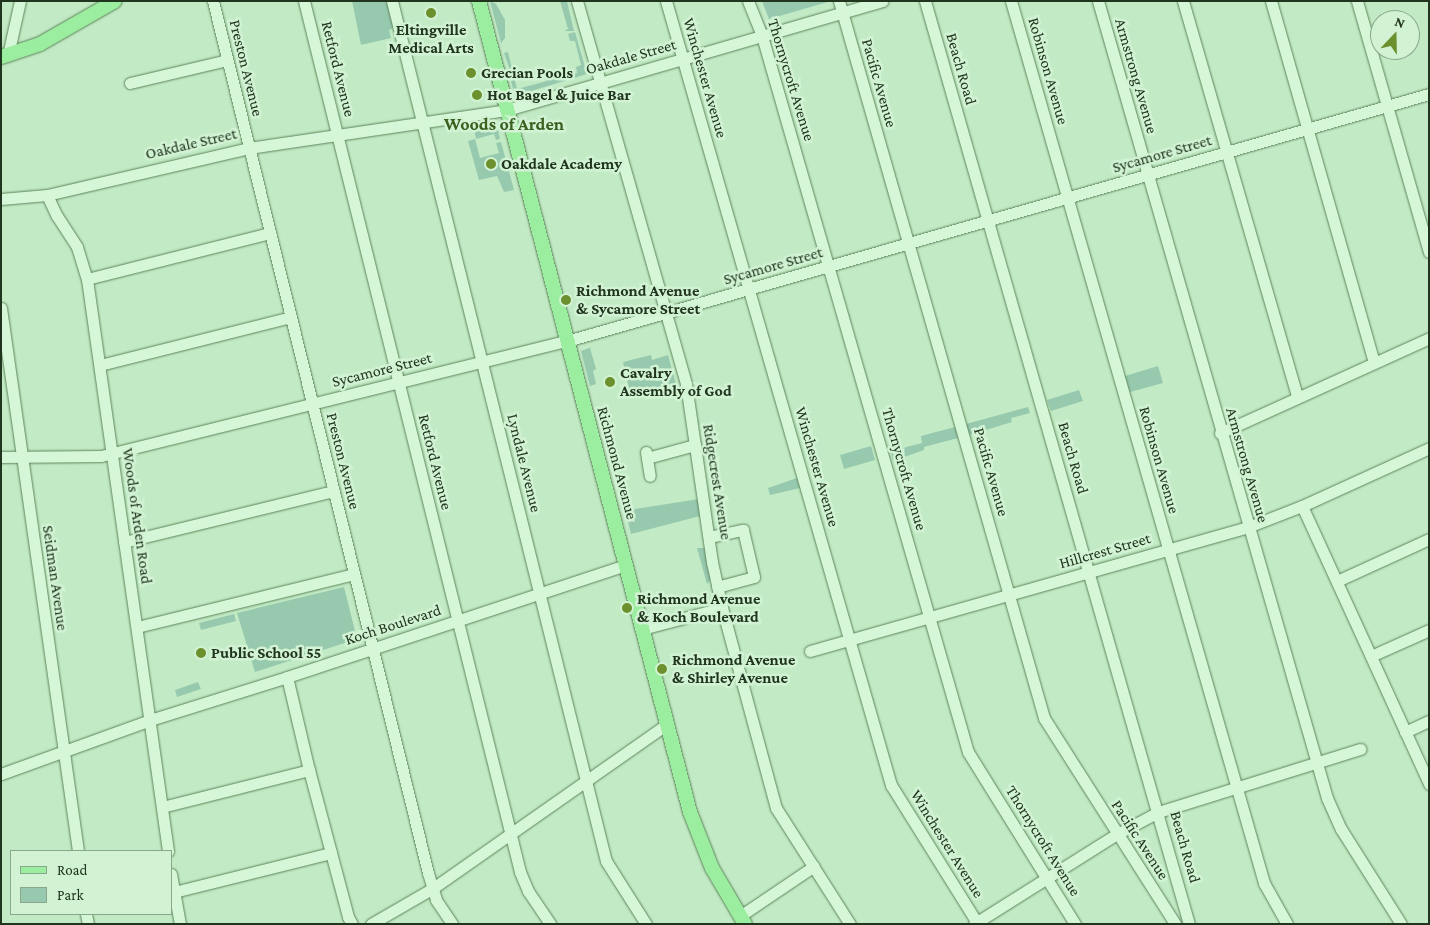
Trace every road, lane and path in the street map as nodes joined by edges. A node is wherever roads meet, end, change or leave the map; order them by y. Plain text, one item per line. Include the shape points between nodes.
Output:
1 (20, 1) edge
2 (213, 1) edge
3 (304, 1) edge
4 (392, 1) edge
5 (479, 1) edge
6 (577, 1) edge
7 (666, 1) edge
8 (748, 1) edge
9 (883, 1) edge
10 (925, 1) edge
11 (1011, 1) edge
12 (1098, 1) edge
13 (1183, 1) edge
14 (1271, 1) edge
15 (1356, 1) edge
16 (112, 2) edge
17 (841, 7) edge
18 (762, 36) junction
19 (5, 56) edge
20 (682, 59) junction
21 (227, 60) junction
22 (130, 83) dead end
23 (600, 83) junction
24 (1429, 94) edge
25 (1387, 106) junction
26 (507, 110) junction
27 (423, 124) junction
28 (1307, 129) junction
29 (338, 136) junction
30 (248, 148) junction
31 (1227, 152) junction
32 (1148, 175) junction
33 (46, 195) junction
34 (1068, 198) junction
35 (1, 199) edge
36 (988, 220) junction
37 (270, 233) junction
38 (908, 243) junction
39 (1429, 252) edge
40 (828, 267) junction
41 (88, 279) junction
42 (749, 290) junction
43 (1, 308) edge
44 (666, 314) junction
45 (291, 317) junction
46 (1429, 338) edge
47 (567, 341) junction
48 (483, 362) junction
49 (1374, 363) junction
50 (100, 365) junction
51 (399, 382) junction
52 (1297, 397) junction
53 (312, 404) junction
54 (1220, 433) junction
55 (695, 445) junction
56 (1429, 448) edge
57 (112, 454) junction
58 (1, 457) edge
59 (22, 457) junction
60 (650, 476) dead end
61 (334, 491) junction
62 (1302, 506) junction
63 (1248, 528) junction
64 (709, 537) junction
65 (1429, 539) edge
66 (124, 542) junction
67 (1168, 550) junction
68 (625, 565) junction
69 (1089, 573) junction
70 (354, 574) junction
71 (1337, 581) junction
72 (717, 587) junction
73 (540, 593) junction
74 (1009, 595) junction
75 (722, 608) junction
76 (930, 618) junction
77 (458, 621) junction
78 (137, 627) junction
79 (642, 629) junction
80 (1429, 630) edge
81 (850, 641) junction
82 (372, 648) junction
83 (810, 651) dead end
84 (1371, 656) junction
85 (287, 677) junction
86 (150, 720) junction
87 (1429, 721) edge
88 (667, 724) junction
89 (1405, 732) junction
90 (1360, 749) dead end
91 (64, 752) junction
92 (1316, 764) junction
93 (309, 770) junction
94 (1, 774) edge
95 (587, 780) junction
96 (1429, 784) edge
97 (1237, 788) junction
98 (162, 807) junction
99 (1158, 812) junction
100 (511, 834) junction
101 (1117, 834) junction
102 (78, 850) edge
103 (168, 850) edge
104 (331, 853) junction
105 (814, 866) junction
106 (1047, 879) junction
107 (172, 880) edge
108 (432, 888) junction
109 (174, 892) junction
110 (1184, 900) junction
111 (1164, 907) junction
112 (742, 920) edge
113 (976, 923) edge
114 (180, 924) edge
115 (352, 924) edge
116 (371, 924) edge
117 (452, 924) edge
118 (550, 924) edge
119 (646, 924) edge
120 (850, 924) edge
121 (1075, 924) edge
122 (1175, 924) edge
123 (1189, 924) edge
124 (1287, 924) edge
125 (1400, 924) edge

1 - 19 street
2 - 21 street, Preston Avenue
3 - 29 street, Retford Avenue
4 - 27 street, Lyndale Avenue
5 - 26 main road, Richmond Avenue
6 - 23 street, Ridgecrest Avenue
7 - 20 street, Winchester Avenue
8 - 18 street, Thornycroft Avenue
9 - 17 street, Oakdale Street
10 - 36 street, Beach Road
11 - 34 street, Robinson Avenue
12 - 32 street, Armstrong Avenue
13 - 31 street
14 - 28 street
15 - 25 street
16 - 19 main road via 40,44
17 - 18 street, Oakdale Street
17 - 38 street, Pacific Avenue
18 - 20 street, Oakdale Street
18 - 40 street, Thornycroft Avenue
20 - 23 street, Oakdale Street
20 - 42 street, Winchester Avenue
21 - 22 street
21 - 30 street, Preston Avenue
23 - 26 street, Oakdale Street
23 - 44 street, Ridgecrest Avenue
24 - 25 street, Sycamore Street
25 - 28 street, Sycamore Street
25 - 39 street
26 - 27 street, Oakdale Street
26 - 47 main road, Richmond Avenue
27 - 29 street, Oakdale Street
27 - 48 street, Lyndale Avenue
28 - 31 street, Sycamore Street
28 - 49 street
29 - 30 street, Oakdale Street
29 - 51 street, Retford Avenue
30 - 33 street, Oakdale Street
30 - 37 street, Preston Avenue
31 - 32 street, Sycamore Street
31 - 52 street
32 - 34 street, Sycamore Street
32 - 54 street, Armstrong Avenue
33 - 35 street, Oakdale Street
33 - 41 street, Woods of Arden Road via 77,247
34 - 36 street, Sycamore Street
34 - 67 street, Robinson Avenue
36 - 38 street, Sycamore Street
36 - 69 street, Beach Road
37 - 41 street
37 - 45 street, Preston Avenue
38 - 40 street, Sycamore Street
38 - 74 street, Pacific Avenue
40 - 42 street, Sycamore Street
40 - 76 street, Thornycroft Avenue
41 - 50 street, Woods of Arden Road
42 - 44 street, Sycamore Street
42 - 81 street, Winchester Avenue
43 - 59 street, Seidman Avenue
44 - 47 street, Sycamore Street
44 - 55 street, Ridgecrest Avenue via 686,384
45 - 50 street
45 - 53 street, Preston Avenue
46 - 49 street
47 - 48 street, Sycamore Street
47 - 68 main road, Richmond Avenue
48 - 51 street, Sycamore Street
48 - 73 street, Lyndale Avenue
49 - 52 street
50 - 57 street, Woods of Arden Road
51 - 53 street, Sycamore Street
51 - 77 street, Retford Avenue
52 - 54 street
53 - 57 street, Sycamore Street
53 - 61 street, Preston Avenue
54 - 63 street, Armstrong Avenue
55 - 60 street via 647,454
55 - 64 street, Ridgecrest Avenue
56 - 62 street, Hillcrest Street
57 - 59 street, Sycamore Street via 98,457
57 - 66 street, Woods of Arden Road
58 - 59 street, Sycamore Street
59 - 91 street, Seidman Avenue
61 - 66 street
61 - 70 street, Preston Avenue
62 - 63 street, Hillcrest Street
62 - 71 street
63 - 67 street, Hillcrest Street
63 - 92 street, Armstrong Avenue
64 - 72 street, Ridgecrest Avenue
64 - 72 street via 744,530 755,582
65 - 71 street
66 - 78 street, Woods of Arden Road
67 - 69 street, Hillcrest Street
67 - 97 street, Robinson Avenue
68 - 73 street, Koch Boulevard
68 - 79 main road, Richmond Avenue
69 - 74 street, Hillcrest Street
69 - 99 street, Beach Road
70 - 78 street
70 - 82 street, Preston Avenue
71 - 84 street
72 - 75 street, Ridgecrest Avenue
73 - 77 street, Koch Boulevard
73 - 95 street, Lyndale Avenue
74 - 76 street, Hillcrest Street
74 - 101 street, Pacific Avenue via 1044,718
75 - 79 street
75 - 105 street, Ridgecrest Avenue via 776,808
76 - 81 street, Hillcrest Street
76 - 106 street, Thornycroft Avenue via 968,752
77 - 82 street, Koch Boulevard
77 - 100 street, Retford Avenue
78 - 86 street, Woods of Arden Road
79 - 88 main road, Richmond Avenue
80 - 84 street
81 - 83 street, Hillcrest Street
81 - 113 street, Winchester Avenue via 891,785
82 - 85 street, Koch Boulevard
82 - 108 street, Preston Avenue
84 - 89 street
85 - 86 street, Koch Boulevard
85 - 93 street
86 - 91 street, Koch Boulevard
86 - 98 street, Woods of Arden Road
87 - 89 street
88 - 95 street
88 - 112 main road, Richmond Avenue via 701,845
89 - 96 street
90 - 92 street
91 - 94 street, Koch Boulevard
91 - 102 street, Seidman Avenue
92 - 97 street
92 - 125 street, Armstrong Avenue via 1337,822
93 - 98 street
93 - 104 street
95 - 100 street
95 - 119 street, Lyndale Avenue via 608,864
97 - 99 street
97 - 124 street, Robinson Avenue via 1266,889
98 - 103 street, Woods of Arden Road
99 - 101 street
99 - 110 street, Beach Road
100 - 108 street
100 - 118 street, Retford Avenue via 524,882
101 - 106 street
101 - 111 street, Pacific Avenue
104 - 109 street
104 - 115 street
105 - 112 street
105 - 120 street, Ridgecrest Avenue
106 - 113 street
106 - 121 street, Thornycroft Avenue
107 - 109 street
108 - 116 street
108 - 117 street, Preston Avenue
109 - 114 street
110 - 111 street
110 - 123 street, Beach Road
111 - 122 street, Pacific Avenue

